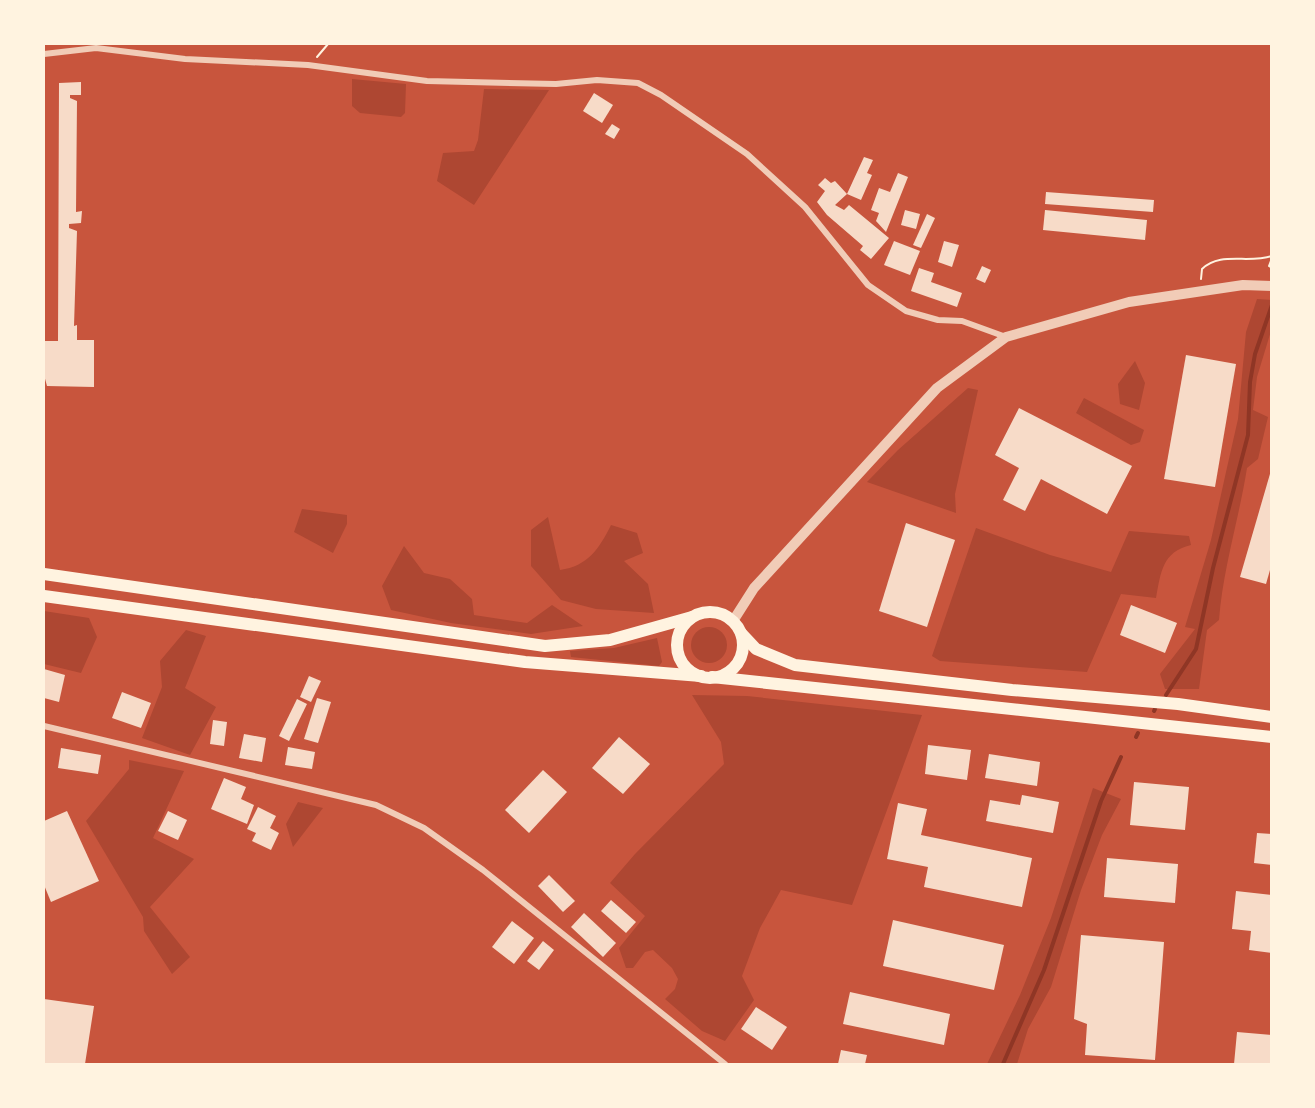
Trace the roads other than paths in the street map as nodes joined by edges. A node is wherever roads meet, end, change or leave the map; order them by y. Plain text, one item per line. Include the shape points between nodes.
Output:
1 (44, 54) edge
2 (1272, 285) edge
3 (1006, 337) junction
4 (44, 574) edge
5 (44, 596) edge
6 (692, 617) junction
7 (733, 621) junction
8 (741, 633) junction
9 (706, 677) junction
10 (1272, 717) edge
11 (44, 726) edge
12 (1272, 737) edge
13 (725, 1065) edge

1 - 3 street via 96,48 185,59 308,65 427,81 638,83 747,154 805,207 868,285 906,311 938,320 962,321
2 - 3 street via 1243,285 1129,302
3 - 7 street via 937,388 754,588
4 - 6 main road via 545,646 610,640
5 - 9 main road via 525,662
6 - 7 main road via 713,612
6 - 9 main road via 684,625 677,645 684,665
7 - 8 main road
8 - 9 main road via 743,644 737,663 730,670
8 - 10 main road via 756,649 795,665
9 - 12 main road
11 - 13 street via 376,805 424,828 483,870

